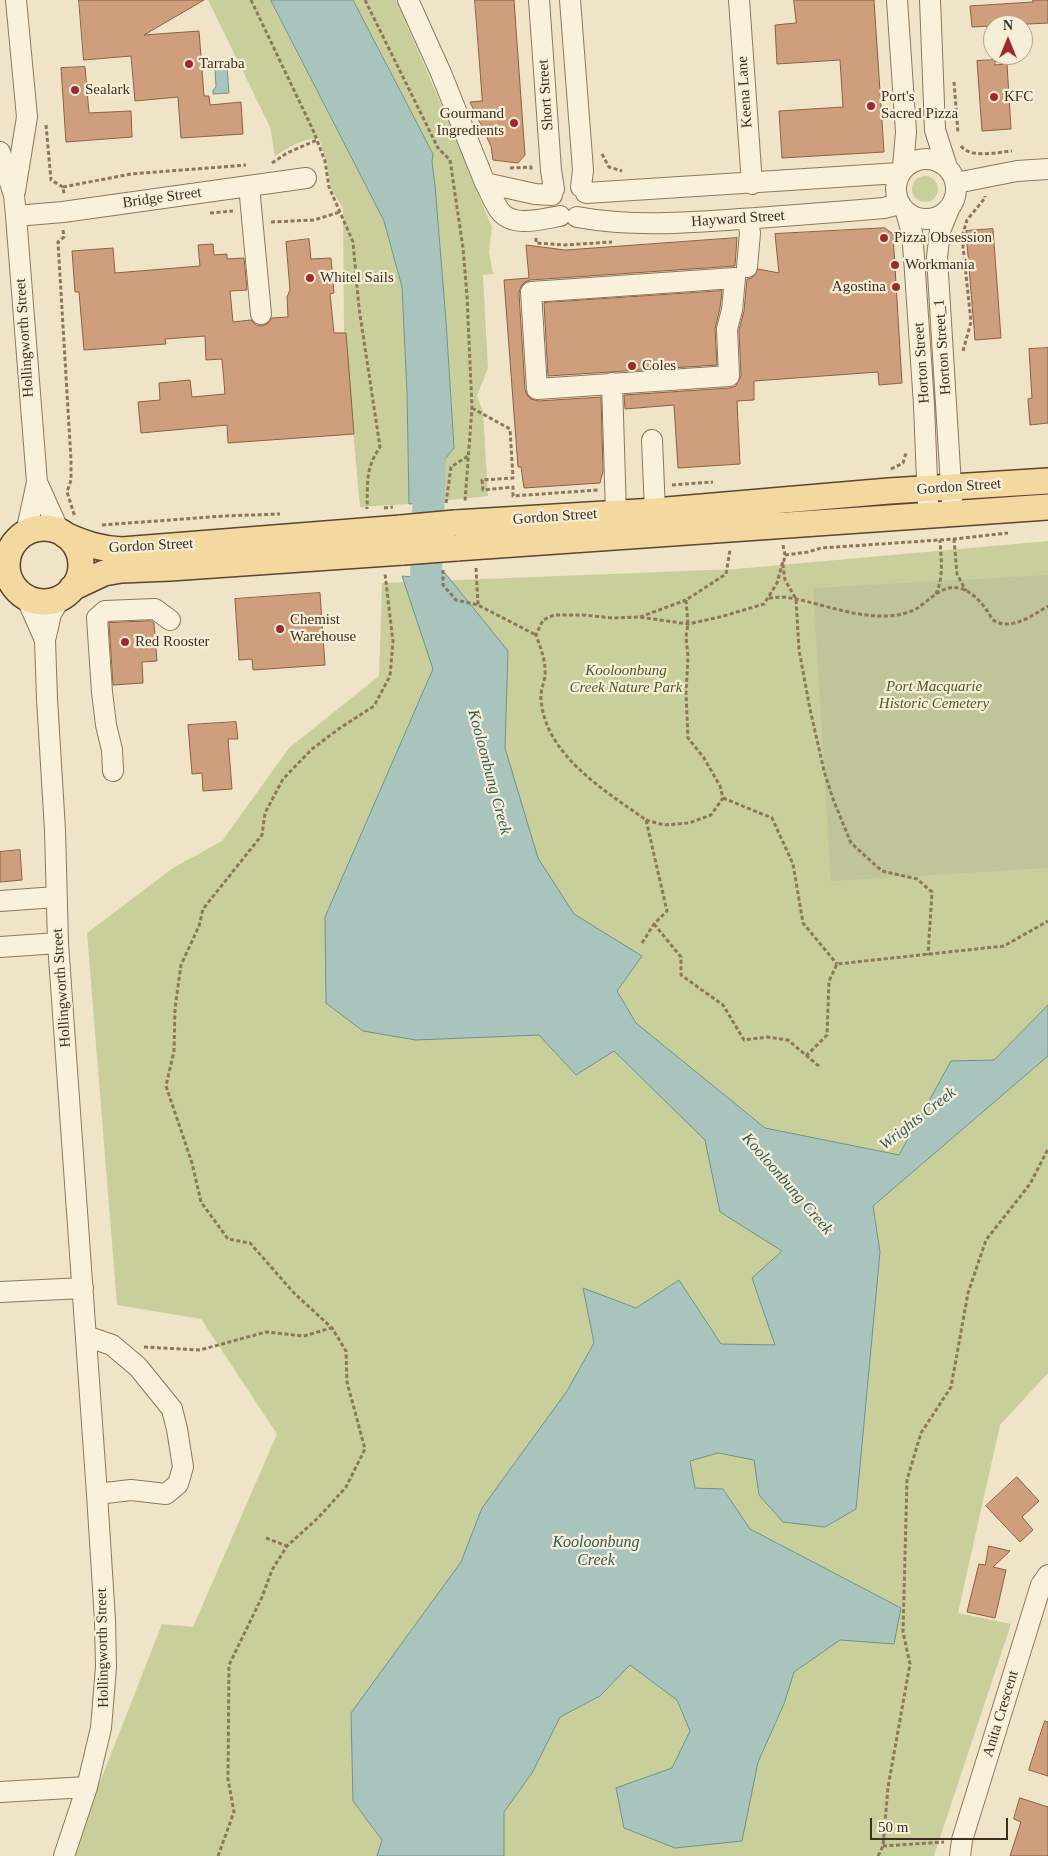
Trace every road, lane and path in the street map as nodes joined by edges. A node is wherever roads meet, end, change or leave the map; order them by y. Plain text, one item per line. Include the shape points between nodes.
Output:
1 (16, 0) edge
2 (250, 0) edge
3 (365, 0) edge
4 (408, 0) edge
5 (539, 0) edge
6 (570, 0) edge
7 (739, 0) edge
8 (897, 0) edge
9 (930, 0) edge
10 (317, 140) junction
11 (601, 144) dead end
12 (964, 150) dead end
13 (1021, 150) dead end
14 (0, 152) edge
15 (270, 164) dead end
16 (946, 164) junction
17 (251, 165) dead end
18 (1048, 169) edge
19 (901, 170) junction
20 (623, 172) dead end
21 (306, 178) dead end
22 (485, 183) junction
23 (956, 183) junction
24 (752, 184) junction
25 (249, 186) junction
26 (63, 187) dead end
27 (583, 190) junction
28 (553, 192) junction
29 (985, 193) dead end
30 (7, 196) edge
31 (902, 208) junction
32 (949, 209) junction
33 (340, 212) junction
34 (203, 213) dead end
35 (16, 216) junction
36 (252, 216) junction
37 (568, 216) junction
38 (748, 219) junction
39 (63, 227) dead end
40 (747, 268) dead end
41 (261, 314) dead end
42 (961, 355) dead end
43 (612, 383) junction
44 (472, 408) junction
45 (652, 440) dead end
46 (907, 450) dead end
47 (887, 471) dead end
48 (1048, 481) edge
49 (37, 482) junction
50 (713, 482) dead end
51 (654, 486) junction
52 (939, 489) junction
53 (465, 497) dead end
54 (616, 501) junction
55 (1048, 507) edge
56 (367, 509) dead end
57 (655, 511) junction
58 (234, 516) dead end
59 (945, 523) junction
60 (93, 525) dead end
61 (781, 525) junction
62 (67, 529) junction
63 (1012, 533) dead end
64 (402, 540) junction
65 (940, 540) junction
66 (14, 541) edge
67 (730, 550) dead end
68 (785, 555) junction
69 (783, 561) junction
70 (476, 568) dead end
71 (385, 574) dead end
72 (13, 589) edge
73 (67, 592) junction
74 (967, 592) junction
75 (936, 595) junction
76 (769, 598) junction
77 (796, 599) junction
78 (456, 600) dead end
79 (686, 600) junction
80 (478, 605) junction
81 (1048, 606) edge
82 (639, 617) junction
83 (170, 620) dead end
84 (688, 624) junction
85 (536, 635) junction
86 (45, 640) junction
87 (113, 771) dead end
88 (723, 798) junction
89 (646, 820) junction
90 (56, 897) junction
91 (0, 902) edge
92 (1048, 921) edge
93 (654, 924) junction
94 (58, 943) junction
95 (642, 943) dead end
96 (0, 947) edge
97 (928, 955) junction
98 (837, 964) junction
99 (806, 1056) junction
100 (820, 1067) dead end
101 (1048, 1149) edge
102 (83, 1288) junction
103 (0, 1292) edge
104 (332, 1328) junction
105 (86, 1336) junction
106 (112, 1345) junction
107 (97, 1494) junction
108 (266, 1538) dead end
109 (286, 1546) junction
110 (1048, 1575) edge
111 (87, 1787) junction
112 (0, 1792) edge
113 (939, 1842) dead end
114 (883, 1846) junction
115 (64, 1856) edge
116 (218, 1856) edge
117 (878, 1856) edge
118 (960, 1856) edge

1 - 30 street, Hollingworth Street via 27,117
2 - 10 path
3 - 44 path via 438,148 450,160 463,248
4 - 22 street, Hayward Street via 442,73
5 - 28 street, Short Street
6 - 27 street, Short Street
7 - 24 street, Keena Lane
8 - 19 street via 906,132
9 - 16 street via 935,130
10 - 15 path
10 - 33 path via 325,161 329,187
11 - 20 path via 609,167
12 - 13 path via 975,153
14 - 30 street, Hollingworth Street
16 - 19 street via 922,158
16 - 23 street
17 - 26 path via 131,174
18 - 23 street via 1017,171
19 - 24 street
19 - 31 street via 895,183 895,194
21 - 25 street, Bridge Street
22 - 28 street via 535,194
22 - 37 street, Hayward Street via 500,211 515,222
23 - 32 street via 956,194
24 - 27 street
25 - 35 street, Bridge Street
25 - 36 street
27 - 28 street via 570,182
27 - 37 street via 587,203 585,208
28 - 37 street via 552,207
29 - 42 path via 985,198 967,220 962,237 970,322
30 - 35 street, Hollingworth Street
31 - 32 street via 920,219 940,216
31 - 38 street, Hayward Street
31 - 52 street, Horton Street via 912,233 924,405
32 - 52 street, Horton Street_1 via 940,231 937,257
33 - 36 path via 314,220
33 - 56 path via 353,242 359,308 380,447 368,470
34 - 36 path
35 - 49 street, Hollingworth Street
36 - 41 street
37 - 38 street, Hayward Street via 639,223
38 - 40 street
39 - 62 path via 64,237 58,242 71,460
43 - 43 street via 537,389 531,292 735,278 727,329 729,376
43 - 54 street
44 - 53 path
44 - 54 path via 510,429 513,478 482,480 483,490 513,487 513,496
45 - 51 street
46 - 47 path via 903,462
48 - 52 main road, Gordon Street
49 - 62 street, Hollingworth Street
49 - 66 street, Hollingworth Street
50 - 51 path
51 - 57 street
52 - 57 main road, Gordon Street
52 - 59 street, Horton Street
54 - 57 main road, Gordon Street
54 - 64 main road, Gordon Street, bridge via 455,523
55 - 59 main road, Gordon Street
58 - 60 path
59 - 61 main road, Gordon Street
59 - 63 path
59 - 65 path
59 - 74 path via 957,574
61 - 64 main road, Gordon Street, bridge via 456,548
61 - 68 path
62 - 64 main road, Gordon Street via 87,545 128,550
62 - 66 main road via 42,528
62 - 73 main road via 80,559 80,572
64 - 73 main road, Gordon Street via 170,568 121,570 104,573
65 - 68 path via 821,548
65 - 75 path via 942,570
66 - 72 main road via 6,565
67 - 79 path via 726,574
68 - 69 path
69 - 76 path
69 - 77 path via 785,580
70 - 80 path
71 - 104 path via 393,642 390,676 374,706 319,744 283,779 265,813 262,835 203,909 181,965 174,1051 166,1086 192,1163 201,1202 228,1240 250,1243
72 - 73 main road via 33,600 48,601
72 - 86 street, Hollingworth Street
73 - 86 street, Hollingworth Street via 51,614
74 - 75 path via 951,588
74 - 81 path via 982,604 994,621 1003,624 1027,618
75 - 77 path via 913,610 881,617
76 - 77 path
76 - 84 path via 764,604
77 - 97 path via 799,650 833,800 851,843 882,871 917,879 932,892
78 - 80 path
79 - 82 path
79 - 84 path
80 - 85 path
82 - 84 path
82 - 85 path via 554,614 543,620
83 - 87 street via 155,609 105,611 97,618 103,700
84 - 88 path via 688,738 704,758
85 - 89 path via 544,656 545,675 540,697 544,722 558,748 598,785
86 - 90 street, Hollingworth Street
88 - 89 path via 711,815 689,823 664,826
88 - 98 path via 772,818 792,864 803,923
89 - 93 path via 668,911
90 - 91 street
90 - 94 street, Hollingworth Street
92 - 97 path via 1004,946
93 - 95 path
93 - 99 path via 681,957 681,975 723,1005 744,1040 767,1037 788,1040
94 - 96 street
94 - 102 street, Hollingworth Street
97 - 98 path
98 - 99 path via 829,981 827,1035
99 - 100 path
101 - 114 path via 1030,1184 986,1240 968,1293 951,1388 921,1433 907,1480 903,1632 910,1664 888,1787
102 - 103 street
102 - 105 street, Hollingworth Street
104 - 106 path via 304,1336 266,1332 200,1350
104 - 109 path via 346,1351 347,1382 366,1449 346,1487
105 - 106 street
105 - 107 street, Hollingworth Street
106 - 107 street via 138,1367 172,1409 183,1467 178,1484 166,1494 131,1490
107 - 111 street, Hollingworth Street via 105,1620 105,1689 102,1728
108 - 109 path
109 - 116 path via 229,1665 228,1780 234,1812
110 - 118 street, Anita Crescent via 1041,1585 962,1840
111 - 112 street
111 - 115 street, Hollingworth Street
113 - 114 path
114 - 117 path

